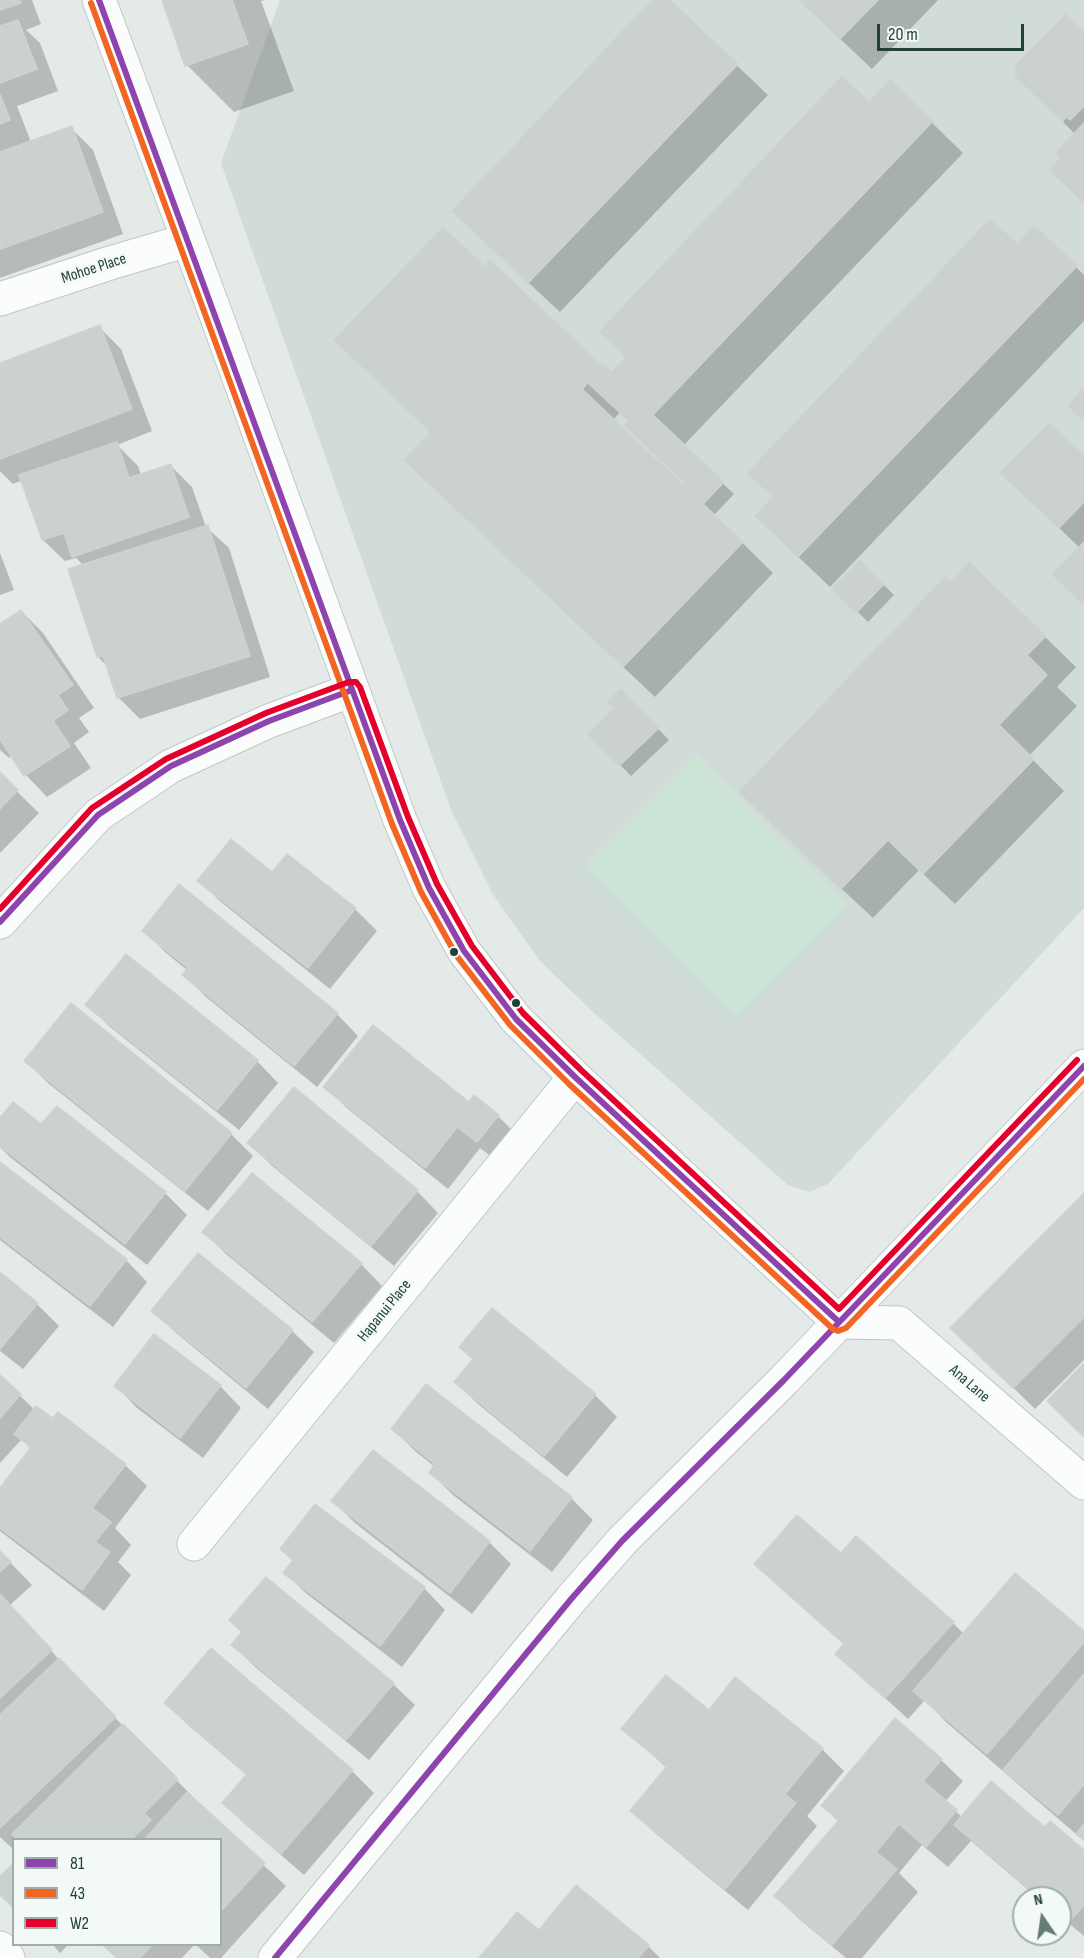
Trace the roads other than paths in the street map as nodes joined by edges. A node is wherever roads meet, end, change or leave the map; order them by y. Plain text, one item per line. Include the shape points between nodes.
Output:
1 (99, 0) edge
2 (188, 240) junction
3 (0, 300) edge
4 (352, 690) junction
5 (0, 922) edge
6 (1084, 1066) edge
7 (575, 1077) junction
8 (839, 1322) junction
9 (1084, 1484) edge
10 (194, 1544) dead end
11 (0, 1948) edge
12 (8, 1958) edge
13 (275, 1958) edge

1 - 2 street
2 - 3 street, Mohoe Place
2 - 4 street
4 - 5 street via 269,721 171,766 98,815
4 - 7 street via 400,820 429,888 458,940 516,1019
6 - 8 street
7 - 8 street
7 - 10 street, Hapanui Place
8 - 9 street, Ana Lane via 899,1323
8 - 13 street via 622,1541
11 - 12 street

